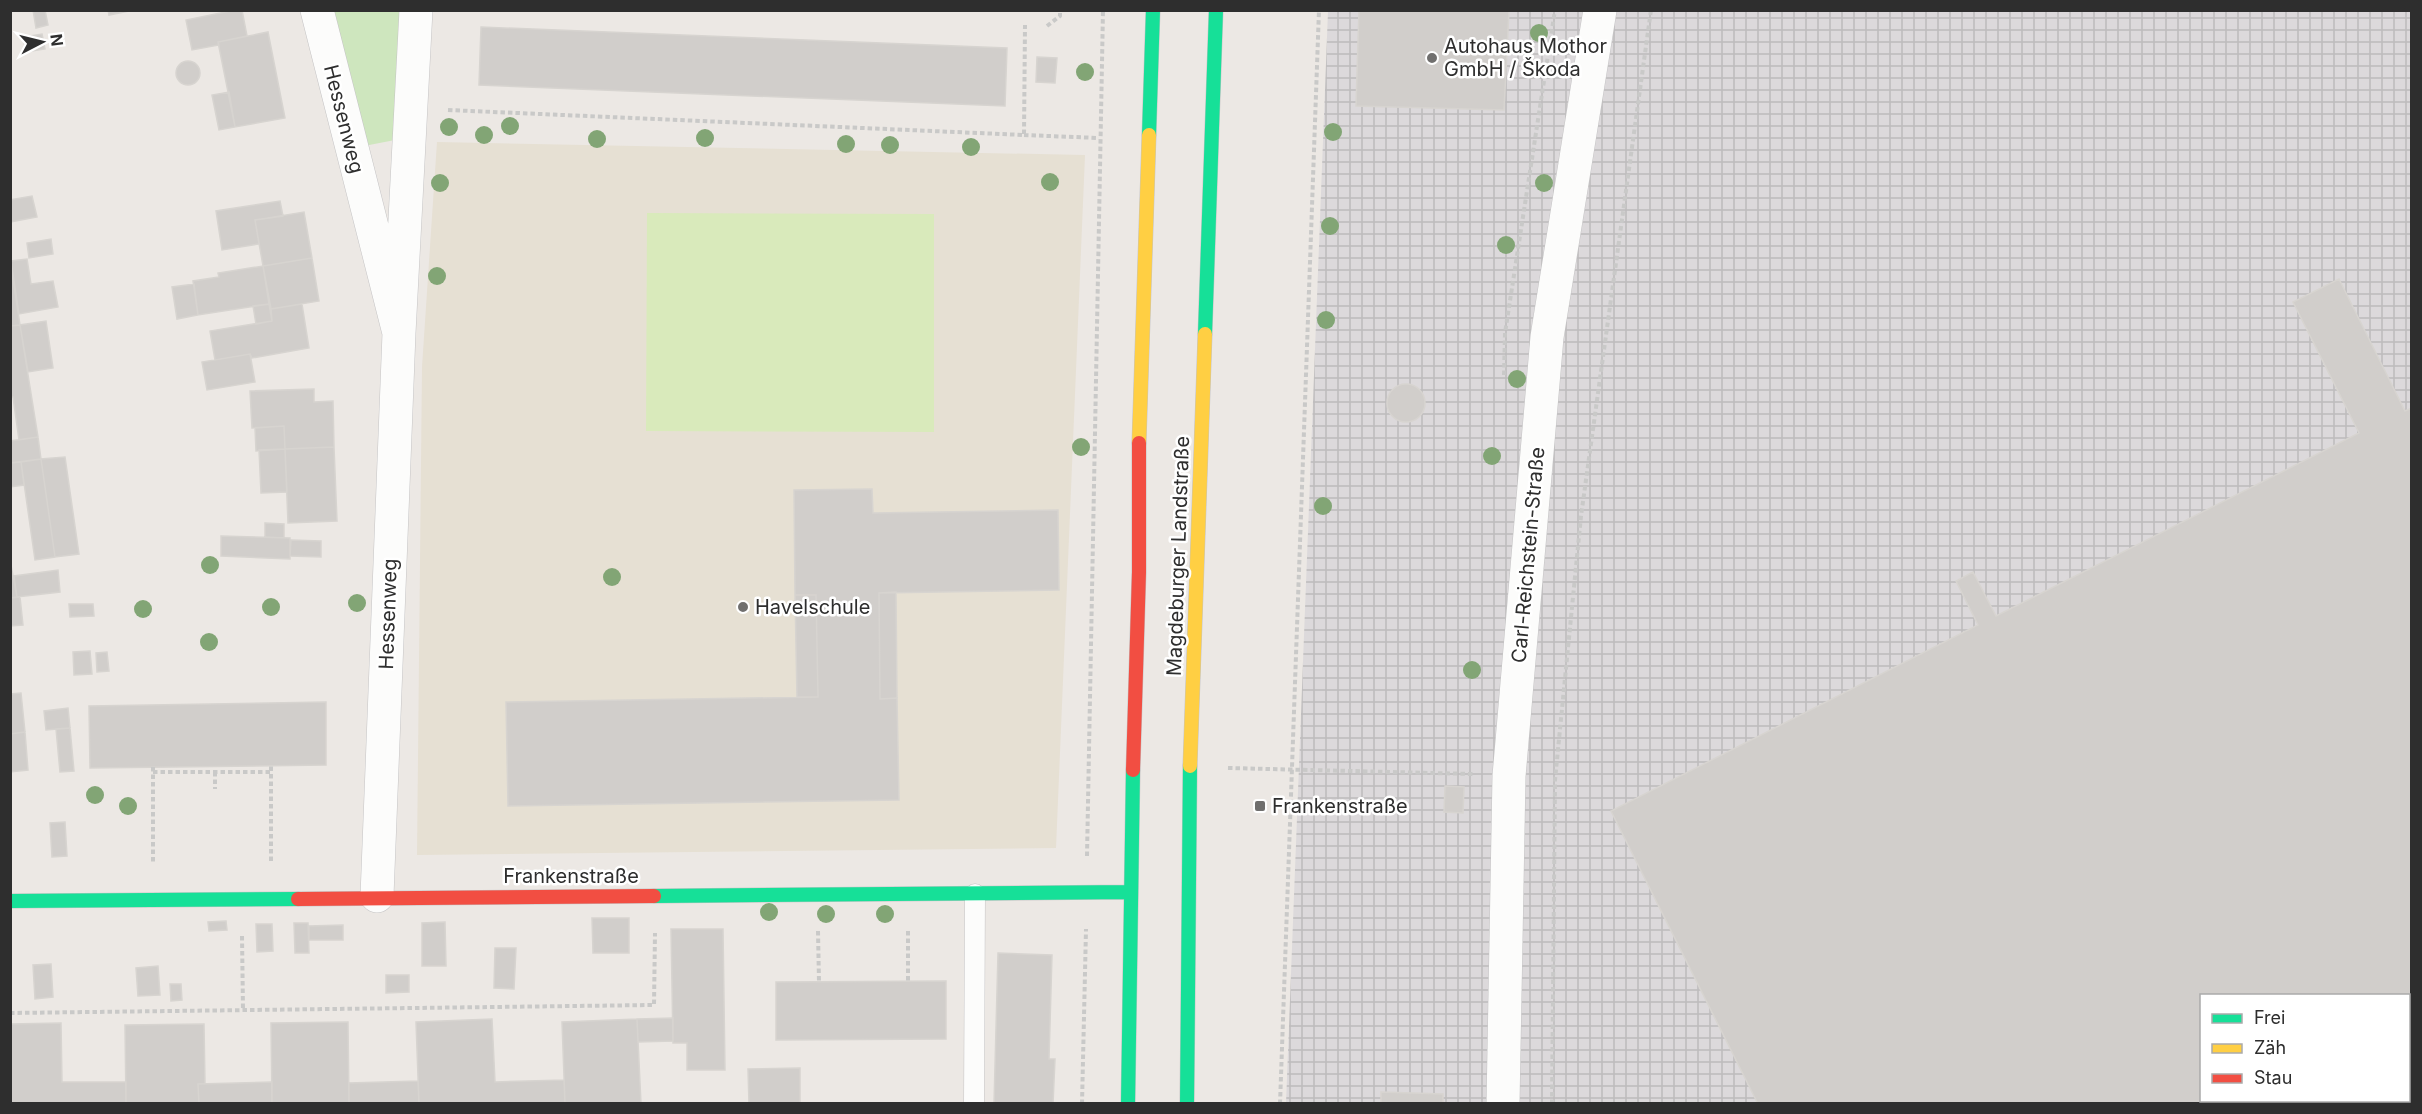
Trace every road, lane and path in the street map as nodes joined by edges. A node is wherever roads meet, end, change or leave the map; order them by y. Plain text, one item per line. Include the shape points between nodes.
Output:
1 (317, 10) edge
2 (416, 10) edge
3 (1060, 10) edge
4 (1103, 10) edge
5 (1153, 10) edge
6 (1216, 10) edge
7 (1319, 10) edge
8 (1600, 10) edge
9 (1651, 10) edge
10 (1025, 25) dead end
11 (1047, 26) dead end
12 (411, 108) junction
13 (1024, 135) junction
14 (1099, 138) junction
15 (399, 333) junction
16 (1087, 762) junction
17 (271, 765) dead end
18 (1133, 765) junction
19 (1190, 766) junction
20 (1292, 771) junction
21 (215, 772) junction
22 (271, 772) junction
23 (1509, 776) junction
24 (1555, 780) junction
25 (215, 789) dead end
26 (1087, 891) junction
27 (1131, 892) junction
28 (817, 894) junction
29 (907, 894) junction
30 (975, 894) junction
31 (656, 895) junction
32 (377, 896) junction
33 (241, 898) junction
34 (271, 898) junction
35 (154, 899) junction
36 (10, 901) edge
37 (819, 982) dead end
38 (908, 982) dead end
39 (243, 1010) junction
40 (10, 1013) edge
41 (974, 1104) edge
42 (1082, 1104) edge
43 (1128, 1104) edge
44 (1187, 1104) edge
45 (1280, 1104) edge
46 (1503, 1104) edge
47 (1552, 1104) edge

1 - 15 street, Hessenweg
2 - 12 street, Hessenweg
3 - 11 path via 1060,15
4 - 14 path
5 - 18 main road, Magdeburger Landstraße
6 - 19 main road, Magdeburger Landstraße
7 - 20 path
8 - 23 street, Carl-Reichstein-Straße via 1547,337
9 - 24 path via 1581,516
10 - 13 path
12 - 13 path
12 - 15 street, Hessenweg
13 - 14 path
14 - 16 path
15 - 32 street, Hessenweg
16 - 18 path
16 - 26 path
17 - 22 path
18 - 27 main road, Magdeburger Landstraße
19 - 20 path
19 - 44 main road, Magdeburger Landstraße
20 - 23 path
20 - 45 path
21 - 22 path
21 - 25 path
21 - 35 path via 153,770
22 - 34 path
23 - 24 path
23 - 46 street, Carl-Reichstein-Straße
24 - 47 path
26 - 27 main road, Frankenstraße
26 - 30 main road, Frankenstraße
26 - 42 path
27 - 43 main road, Magdeburger Landstraße
28 - 29 main road, Frankenstraße
28 - 31 main road, Frankenstraße
28 - 37 path
29 - 30 main road, Frankenstraße
29 - 38 path
30 - 41 lane
31 - 32 main road, Frankenstraße
31 - 39 path via 654,1005
32 - 34 main road, Frankenstraße
33 - 34 main road, Frankenstraße
33 - 35 main road, Frankenstraße
33 - 39 path
35 - 36 main road, Frankenstraße
39 - 40 path

